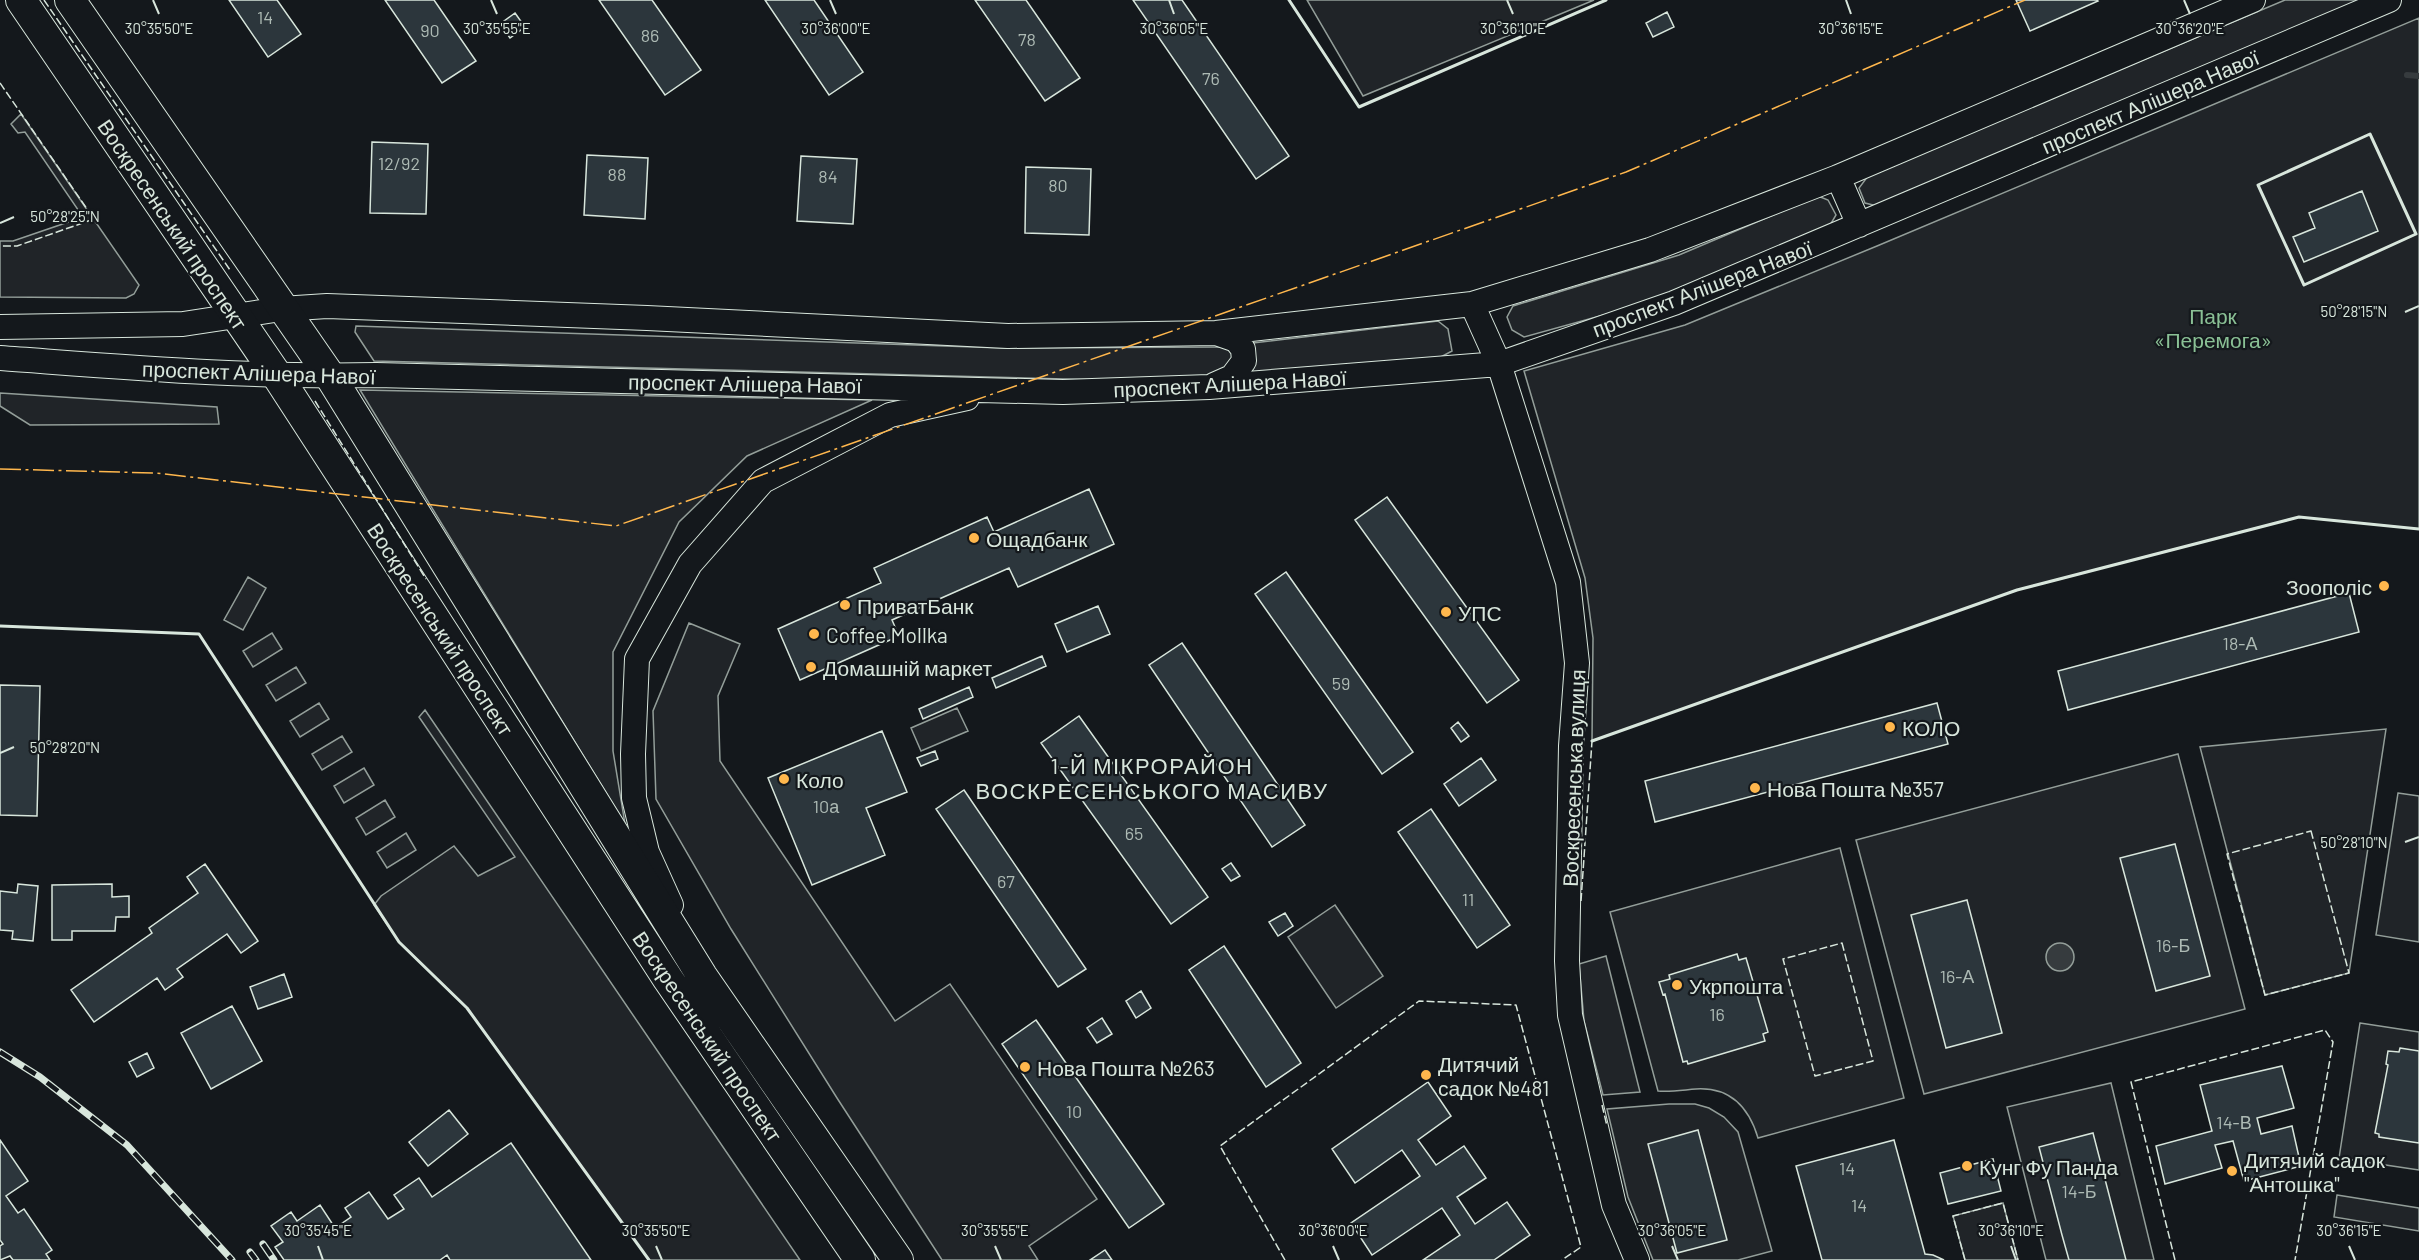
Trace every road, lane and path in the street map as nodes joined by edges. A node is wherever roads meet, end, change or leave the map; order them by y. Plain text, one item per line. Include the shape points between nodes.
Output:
1 (21, 0) edge
2 (70, 0) edge
3 (2253, 0) edge
4 (2389, 0) edge
5 (1838, 177) junction
6 (1859, 225) junction
7 (1472, 304) junction
8 (281, 309) junction
9 (236, 316) junction
10 (0, 327) edge
11 (1216, 333) junction
12 (0, 357) edge
13 (1499, 364) junction
14 (330, 376) junction
15 (278, 377) junction
16 (1209, 387) junction
17 (1005, 390) junction
18 (702, 976) junction
19 (860, 1260) edge
20 (898, 1260) edge
21 (1637, 1260) edge

1 - 9 main road, Воскресенський проспект
2 - 8 main road, Воскресенський проспект
3 - 5 street, проспект Алішера Навої
4 - 6 street, проспект Алішера Навої
5 - 6 street
5 - 7 street, проспект Алішера Навої via 1650,250
6 - 13 street, проспект Алішера Навої via 1674,303
7 - 11 street, проспект Алішера Навої
7 - 13 street, Воскресенська вулиця
8 - 9 street, проспект Алішера Навої
8 - 11 street, проспект Алішера Навої via 327,306 1008,336
8 - 14 main road, Воскресенський проспект
9 - 10 street, проспект Алішера Навої via 183,324
9 - 15 main road, Воскресенський проспект
11 - 16 street via 1236,340 1243,349 1244,361 1232,377
12 - 15 street, проспект Алішера Навої
13 - 16 street, проспект Алішера Навої
13 - 21 street, Воскресенська вулиця via 1568,582 1577,663 1571,746 1567,961 1570,1015 1614,1205
14 - 15 street, проспект Алішера Навої
14 - 17 street, проспект Алішера Навої
14 - 18 main road, Воскресенський проспект
15 - 19 main road, Воскресенський проспект via 668,979
16 - 17 street, проспект Алішера Навої
17 - 18 street via 890,415 763,481 690,564 637,659 634,798 647,852
18 - 20 main road, Воскресенський проспект

